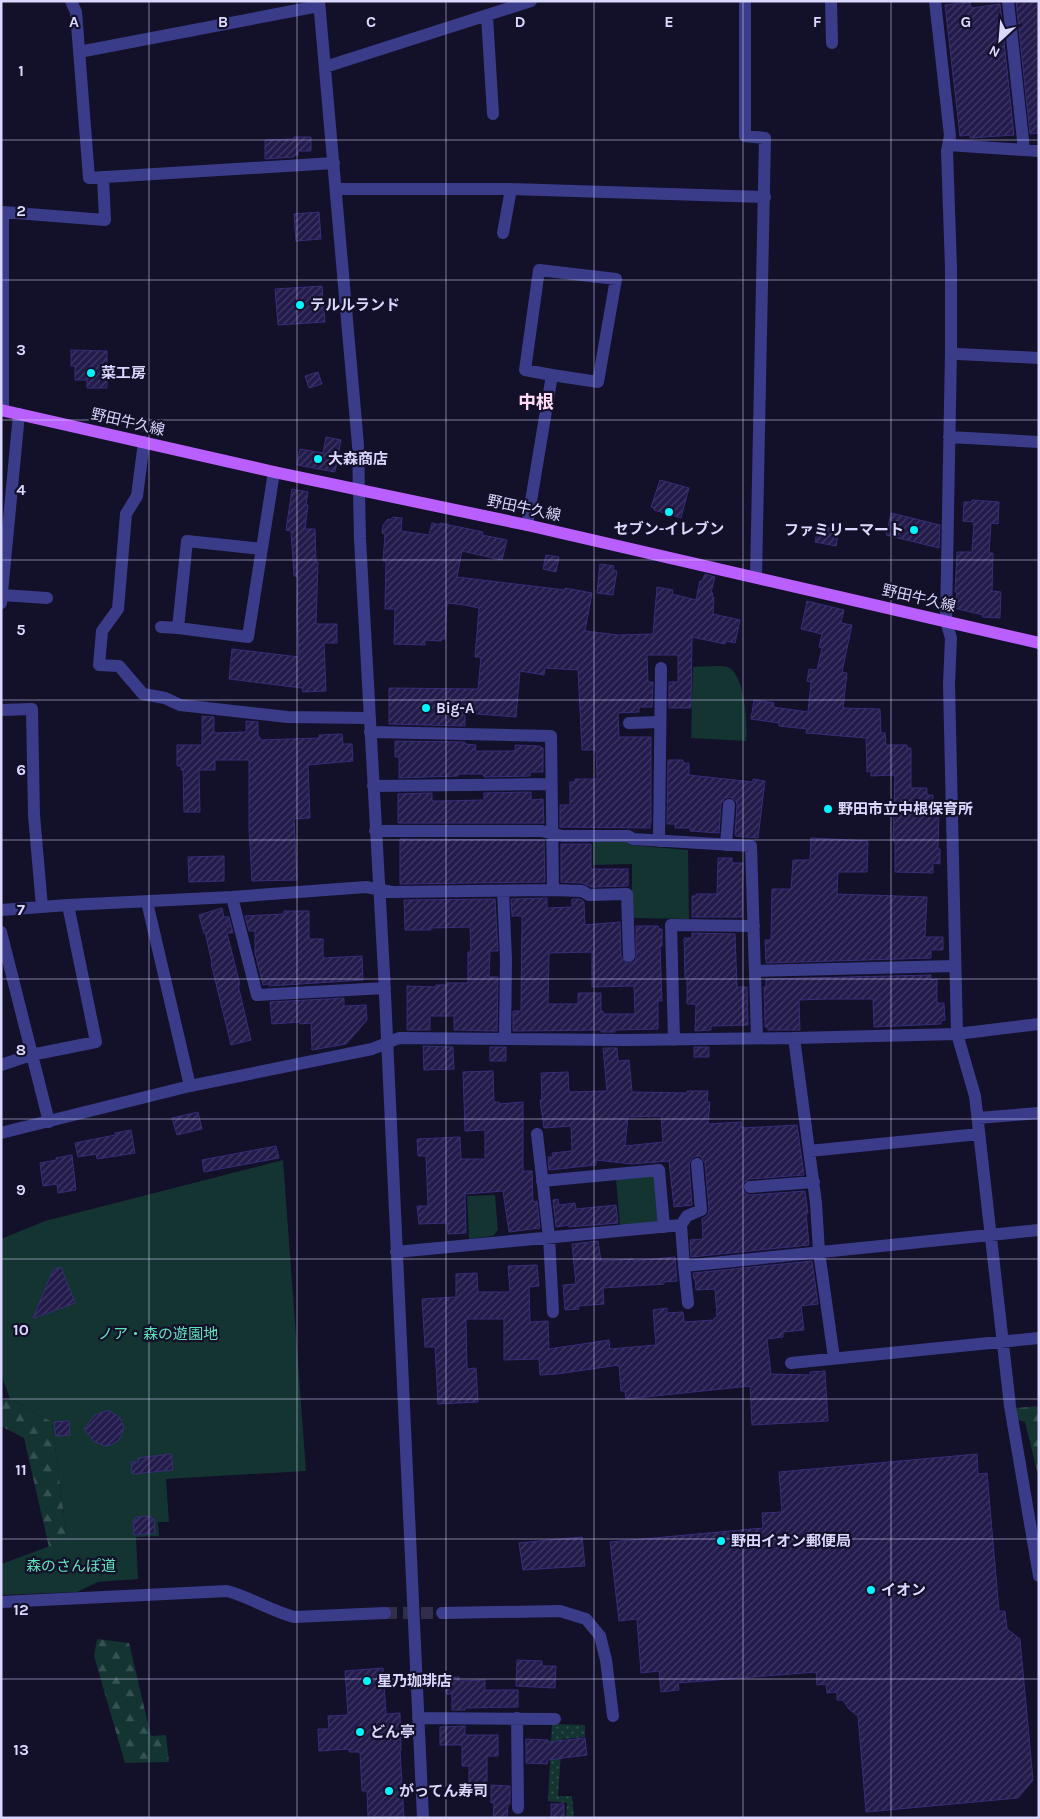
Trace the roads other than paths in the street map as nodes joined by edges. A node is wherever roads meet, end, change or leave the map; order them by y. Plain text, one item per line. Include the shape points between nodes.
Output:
1 (71, 1) edge
2 (531, 1) edge
3 (745, 1) edge
4 (832, 1) edge
5 (935, 1) edge
6 (1008, 1) edge
7 (319, 4) edge
8 (487, 16) junction
9 (832, 43) dead end
10 (79, 52) junction
11 (325, 67) junction
12 (493, 114) dead end
13 (948, 145) junction
14 (1024, 150) junction
15 (1039, 151) edge
16 (334, 163) junction
17 (103, 177) junction
18 (336, 189) junction
19 (511, 189) junction
20 (765, 197) junction
21 (503, 233) dead end
22 (951, 351) junction
23 (1039, 358) edge
24 (552, 375) junction
25 (2, 410) edge
26 (19, 414) junction
27 (949, 437) junction
28 (144, 442) junction
29 (1039, 442) edge
30 (274, 472) junction
31 (359, 489) junction
32 (527, 525) junction
33 (262, 549) junction
34 (756, 577) junction
35 (2, 595) edge
36 (47, 598) dead end
37 (1, 603) edge
38 (946, 621) junction
39 (161, 627) dead end
40 (178, 628) junction
41 (1039, 643) edge
42 (661, 668) dead end
43 (1, 710) edge
44 (369, 718) junction
45 (660, 722) junction
46 (629, 723) dead end
47 (370, 732) junction
48 (551, 784) junction
49 (373, 786) junction
50 (729, 805) dead end
51 (375, 830) junction
52 (553, 834) junction
53 (659, 841) junction
54 (726, 845) junction
55 (379, 890) junction
56 (553, 890) junction
57 (503, 892) junction
58 (232, 897) junction
59 (147, 902) junction
60 (68, 904) junction
61 (42, 907) junction
62 (1, 910) edge
63 (754, 926) junction
64 (1, 932) edge
65 (629, 956) dead end
66 (954, 966) junction
67 (756, 971) junction
68 (384, 988) junction
69 (1039, 1024) edge
70 (957, 1034) junction
71 (757, 1038) junction
72 (794, 1038) junction
73 (505, 1039) junction
74 (674, 1040) junction
75 (387, 1042) junction
76 (31, 1056) junction
77 (1, 1064) edge
78 (190, 1086) junction
79 (1039, 1112) edge
80 (978, 1118) junction
81 (49, 1122) junction
82 (1, 1133) edge
83 (537, 1134) dead end
84 (979, 1134) junction
85 (809, 1151) junction
86 (697, 1164) dead end
87 (542, 1181) junction
88 (814, 1182) junction
89 (750, 1188) dead end
90 (681, 1225) junction
91 (664, 1227) junction
92 (1039, 1230) edge
93 (990, 1235) junction
94 (548, 1238) junction
95 (396, 1252) junction
96 (819, 1252) junction
97 (684, 1266) junction
98 (688, 1303) dead end
99 (553, 1312) dead end
100 (1039, 1338) edge
101 (1003, 1342) junction
102 (834, 1358) junction
103 (791, 1364) dead end
104 (1039, 1576) edge
105 (1, 1602) edge
106 (442, 1613) tunnel mouth
107 (385, 1614) tunnel mouth
108 (613, 1716) dead end
109 (418, 1718) junction
110 (517, 1718) junction
111 (555, 1719) dead end
112 (518, 1808) dead end
113 (423, 1818) edge

1 - 10 street via 76,12
2 - 8 street
3 - 20 street via 745,136 765,138
4 - 9 street
5 - 13 street via 950,136
6 - 14 street
7 - 10 street
7 - 11 street
8 - 11 street
8 - 12 street
10 - 17 street via 89,178
11 - 16 street
13 - 14 street
13 - 22 street
14 - 15 street
16 - 17 street
16 - 18 street
17 - 25 street via 105,220 3,212
18 - 19 street
18 - 31 street
19 - 20 street
19 - 21 street
20 - 34 street
22 - 23 street
22 - 27 street
24 - 24 street via 525,370 539,270 616,279 598,382
24 - 32 street
25 - 26 main road, 野田牛久線
26 - 28 main road, 野田牛久線
26 - 35 street
27 - 29 street
27 - 38 street
28 - 30 main road, 野田牛久線
28 - 44 street via 137,496 126,514 118,609 102,631 99,664 118,666 143,694 180,705 287,717
30 - 31 main road, 野田牛久線
30 - 33 street
31 - 32 main road, 野田牛久線
31 - 44 street
32 - 34 main road, 野田牛久線
33 - 40 street via 248,637
33 - 40 street via 187,541
34 - 38 main road, 野田牛久線
35 - 36 street
35 - 37 street
38 - 41 main road, 野田牛久線
38 - 66 street via 951,638
39 - 40 street
42 - 45 street
43 - 61 street via 32,709 34,815
44 - 47 street
45 - 46 street
45 - 53 street
47 - 48 street via 551,736
47 - 49 street
48 - 49 street
48 - 52 street
49 - 51 street
50 - 54 street
51 - 52 street via 542,831
51 - 55 street
52 - 53 street via 628,836
52 - 56 street
53 - 54 street
54 - 63 street via 751,846
55 - 57 street
55 - 58 street via 366,887
55 - 68 street
56 - 57 street
56 - 65 street via 582,891 590,895 627,894
57 - 73 street
58 - 59 street
58 - 68 street via 256,995
59 - 60 street
59 - 78 street
60 - 61 street
60 - 76 street via 96,1042
61 - 62 street
63 - 67 street
63 - 74 street via 671,925
64 - 76 street
66 - 67 street
66 - 70 street
67 - 71 street
68 - 75 street
69 - 70 street
70 - 72 street
70 - 80 street via 976,1096
71 - 72 street
71 - 74 street
72 - 85 street
73 - 74 street
73 - 75 street via 399,1038
75 - 78 street via 372,1049
75 - 95 street
76 - 77 street
76 - 81 street
78 - 81 street
79 - 80 street
80 - 84 street
81 - 82 street
83 - 87 street
84 - 85 street
84 - 93 street
85 - 88 street
86 - 90 street via 701,1210 687,1216
87 - 91 street via 658,1170
87 - 94 street
88 - 89 street
88 - 96 street
90 - 91 street
90 - 97 street
91 - 94 street
92 - 93 street
93 - 96 street
93 - 101 street
94 - 95 street
94 - 99 street
95 - 109 street
96 - 97 street
96 - 102 street
97 - 98 street
100 - 101 street
101 - 102 street
101 - 104 street via 1010,1406
102 - 103 street
105 - 107 street via 227,1591 294,1617
106 - 108 street via 560,1611 586,1619 600,1636
109 - 110 street
109 - 113 street
110 - 111 street
110 - 112 street

